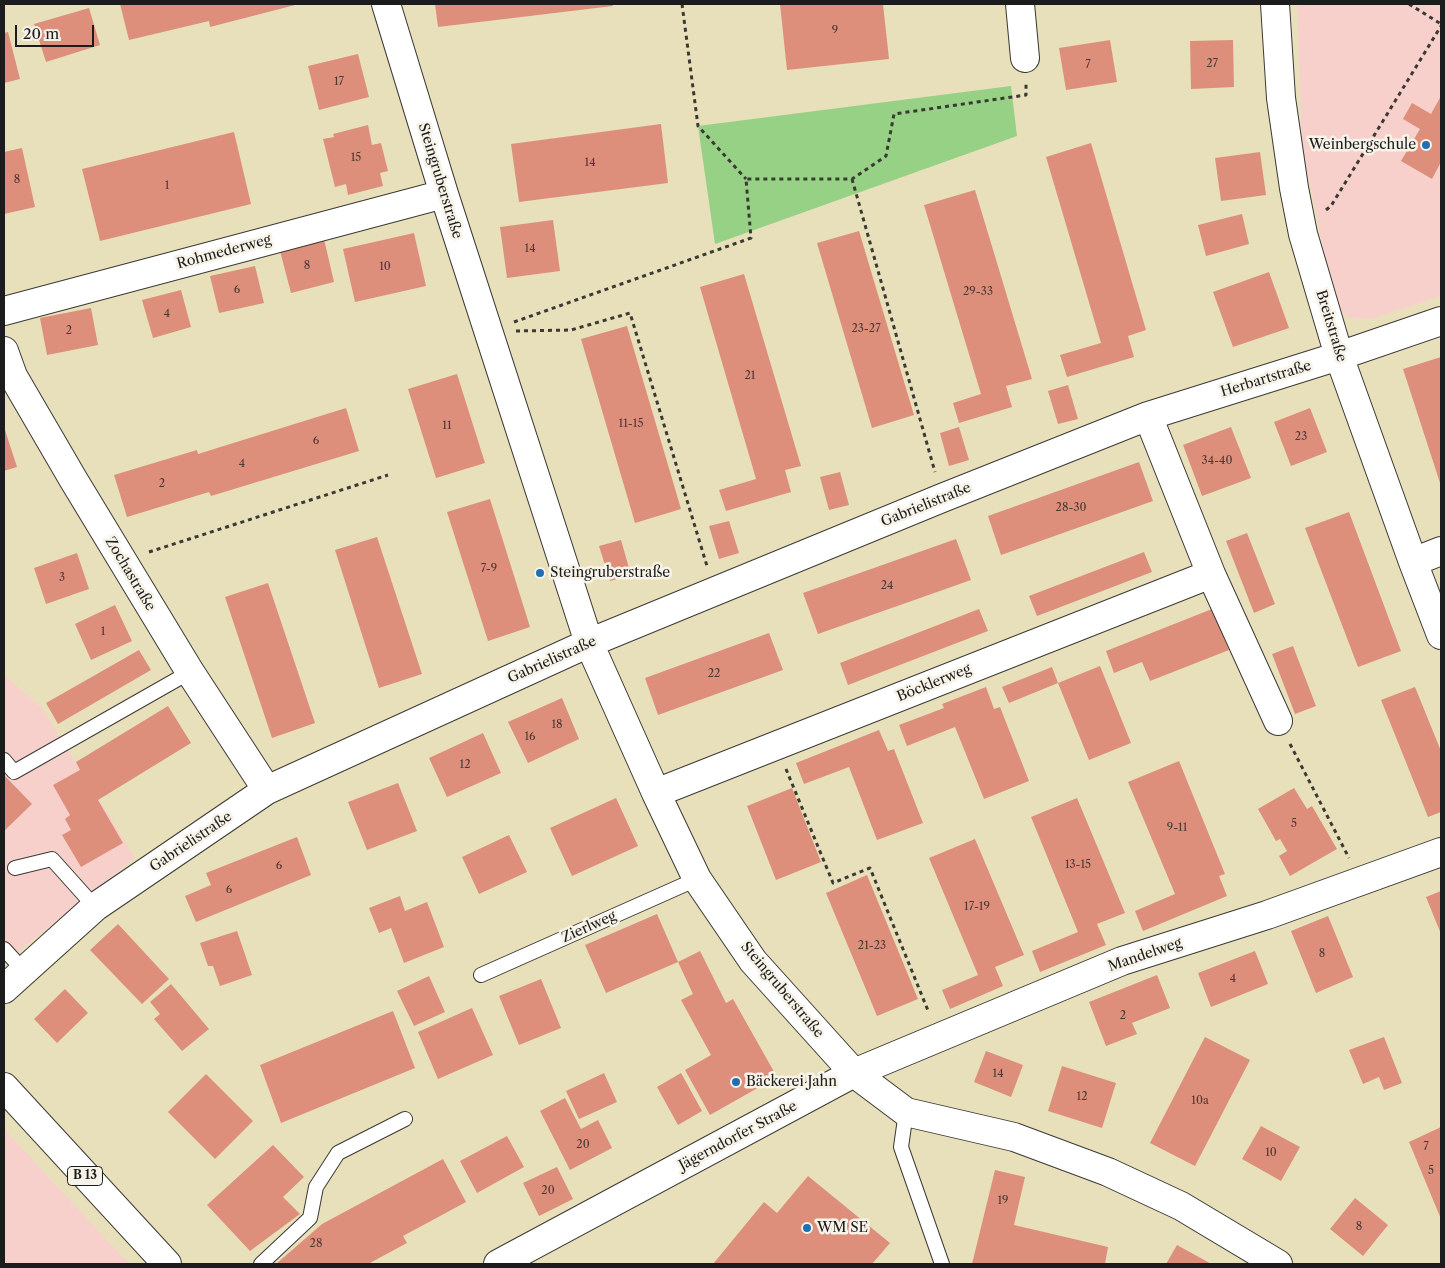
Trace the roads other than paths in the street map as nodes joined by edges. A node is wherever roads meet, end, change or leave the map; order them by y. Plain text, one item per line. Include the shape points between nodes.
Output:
1 (386, 4) edge
2 (1020, 4) edge
3 (1275, 4) edge
4 (1025, 58) road end
5 (444, 194) junction
6 (4, 311) edge
7 (1441, 321) edge
8 (4, 351) edge
9 (1339, 356) junction
10 (1148, 416) junction
11 (1441, 551) edge
12 (1413, 562) junction
13 (1211, 574) junction
14 (1441, 635) edge
15 (589, 643) junction
16 (190, 672) junction
17 (1278, 721) road end
18 (4, 760) edge
19 (267, 790) junction
20 (656, 793) junction
21 (1441, 852) edge
22 (15, 868) dead end
23 (697, 879) junction
24 (95, 907) junction
25 (4, 949) edge
26 (24, 971) junction
27 (481, 974) dead end
28 (4, 989) edge
29 (854, 1073) junction
30 (4, 1088) edge
31 (906, 1112) junction
32 (405, 1119) dead end
33 (167, 1264) edge
34 (261, 1264) edge
35 (498, 1264) edge
36 (942, 1264) edge
37 (1278, 1264) edge

1 - 5 street, Steingruberstraße
2 - 4 street
3 - 9 street, Breitstraße via 1282,98 1294,188 1303,234
5 - 6 street, Rohmederweg
5 - 15 street, Steingruberstraße
7 - 9 street, Herbartstraße
8 - 16 street, Zochastraße via 18,384 73,479
9 - 10 street, Herbartstraße
9 - 12 street, Breitstraße
10 - 13 street
10 - 15 street, Gabrielistraße
11 - 12 street
12 - 14 street, Breitstraße
13 - 17 street
13 - 20 street, Böcklerweg
15 - 19 street, Gabrielistraße
15 - 20 street, Steingruberstraße
16 - 18 lane via 14,772
16 - 19 street, Zochastraße
19 - 24 street, Gabrielistraße
20 - 23 street, Steingruberstraße
21 - 29 street, Mandelweg via 1267,915 1122,961
22 - 24 lane via 52,859
23 - 27 lane, Zierlweg
23 - 29 street, Steingruberstraße via 753,961
24 - 26 street, Gabrielistraße
25 - 26 lane
26 - 28 street, Gabrielistraße
29 - 31 street
29 - 35 street, Jägerndorfer Straße
30 - 33 street, B 13
31 - 36 lane via 901,1147
31 - 37 street via 1014,1137 1108,1172 1181,1206
32 - 34 lane via 338,1154 316,1187 310,1218

